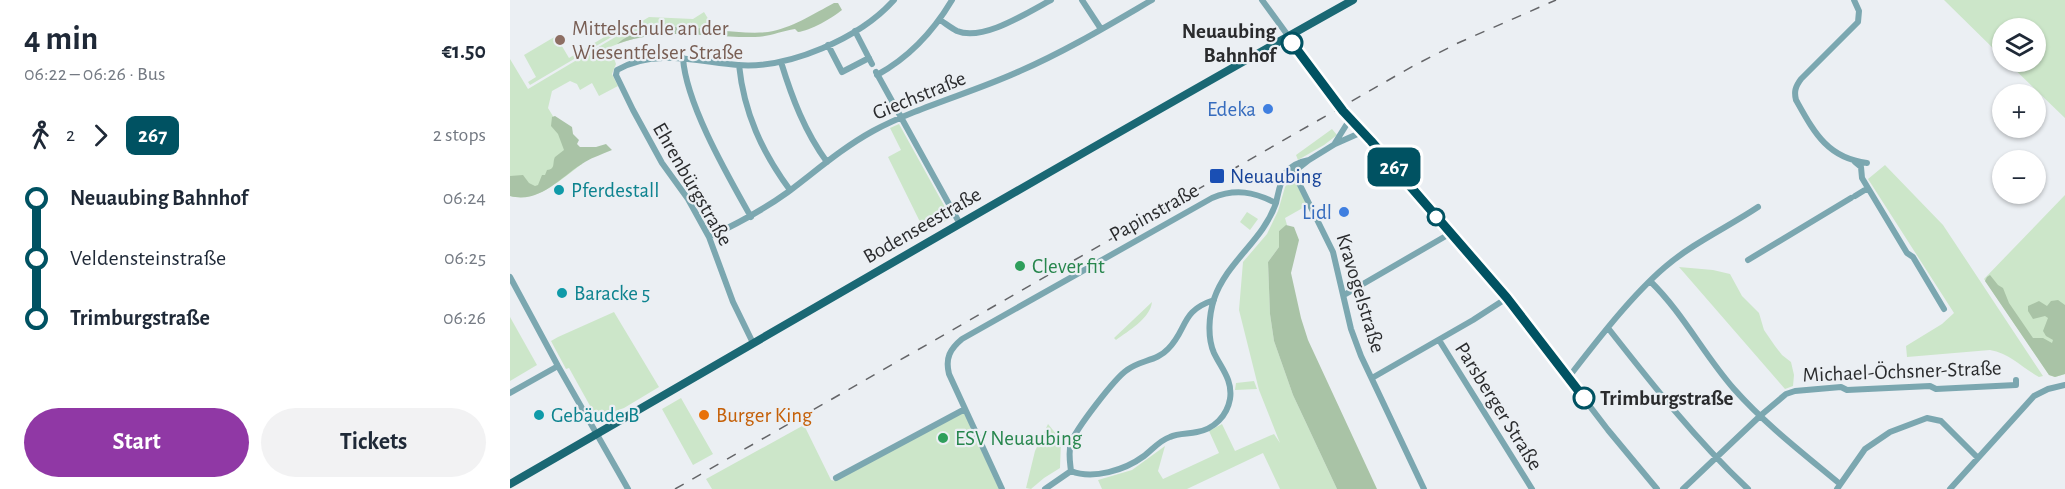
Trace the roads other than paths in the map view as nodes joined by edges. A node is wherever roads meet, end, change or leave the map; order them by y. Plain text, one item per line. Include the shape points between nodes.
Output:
1 (894, 0) edge
2 (952, 0) edge
3 (1051, 0) edge
4 (1082, 0) edge
5 (1152, 0) edge
6 (1262, 0) edge
7 (1353, 0) edge
8 (1854, 0) edge
9 (940, 20) junction
10 (1101, 29) junction
11 (855, 30) junction
12 (1288, 36) junction
13 (828, 45) junction
14 (683, 58) junction
15 (781, 62) junction
16 (739, 65) junction
17 (900, 117) junction
18 (1350, 119) junction
19 (1362, 132) junction
20 (1335, 144) junction
21 (1309, 160) junction
22 (1855, 161) junction
23 (827, 162) junction
24 (1867, 163) dead end
25 (1294, 173) junction
26 (1281, 183) junction
27 (1868, 188) junction
28 (790, 190) junction
29 (1276, 203) junction
30 (1758, 207) dead end
31 (751, 217) junction
32 (960, 224) junction
33 (1451, 233) junction
34 (709, 237) junction
35 (1748, 260) dead end
36 (510, 277) edge
37 (1650, 281) junction
38 (1344, 295) junction
39 (1507, 298) junction
40 (1214, 300) junction
41 (1944, 309) dead end
42 (1608, 328) junction
43 (1439, 340) junction
44 (753, 342) junction
45 (558, 366) junction
46 (1372, 378) junction
47 (1568, 378) junction
48 (2016, 380) dead end
49 (2065, 385) edge
50 (510, 393) edge
51 (964, 409) junction
52 (1760, 416) junction
53 (597, 435) junction
54 (1978, 458) junction
55 (1716, 459) junction
56 (1071, 471) junction
57 (836, 478) dead end
58 (510, 484) edge
59 (1655, 486) edge
60 (1839, 487) edge
61 (628, 489) edge
62 (1002, 489) edge
63 (1045, 489) edge
64 (1424, 489) edge
65 (1532, 489) edge
66 (1647, 489) edge
67 (1683, 489) edge
68 (1748, 489) edge
69 (1950, 489) edge

1 - 11 street
2 - 9 street
3 - 9 street via 984,32 957,31
4 - 10 street
5 - 10 street, Giechstraße
6 - 12 street
7 - 12 main road, Bodenseestraße
8 - 22 street via 1860,15 1858,22 1801,79 1794,93 1820,140
9 - 17 street via 918,47 876,74
10 - 17 street, Giechstraße via 1021,71
11 - 13 street
11 - 13 street via 870,61 842,72
12 - 18 street
12 - 32 main road, Bodenseestraße
13 - 15 street
14 - 16 street
14 - 31 street via 705,128
14 - 34 street, Ehrenbürgstraße via 634,64 618,70 616,75 662,163
15 - 16 street
15 - 23 street via 801,117
16 - 28 street via 749,119
17 - 23 street, Giechstraße
17 - 32 street
18 - 19 street
18 - 20 street
19 - 20 street
19 - 33 street
20 - 21 street
21 - 25 street
21 - 26 street via 1286,171
22 - 24 street
22 - 27 street
23 - 28 street, Giechstraße
25 - 26 street
25 - 38 street, Kravogelstraße via 1334,252
26 - 29 street
27 - 35 street
27 - 41 street
28 - 31 street, Giechstraße
29 - 40 street via 1256,240 1223,278
29 - 51 street, Papinstraße via 1259,194 1231,193 1212,198 962,339 949,352 947,367
30 - 37 street via 1688,250
31 - 34 street, Giechstraße
32 - 44 main road, Bodenseestraße
33 - 38 street
33 - 39 street
34 - 44 street, Ehrenbürgstraße
36 - 45 street
37 - 42 street
37 - 52 street via 1684,320 1715,366
38 - 46 street, Kravogelstraße via 1351,328
39 - 43 street
39 - 47 street
40 - 56 street via 1191,312 1163,354 1134,366 1118,378 1077,429 1070,446
40 - 56 street via 1210,339 1231,388 1221,419 1208,429 1169,437 1130,464 1091,475
42 - 47 street
42 - 55 street
43 - 46 street
43 - 65 street, Parsberger Straße
44 - 53 main road, Bodenseestraße
45 - 50 street
45 - 53 street
46 - 64 street, Kravogelstraße
47 - 59 street
48 - 52 street, Michael-Öchsner-Straße via 2016,384 1936,389 1803,389 1786,394
49 - 54 street via 2034,396
51 - 57 street
51 - 62 street, Papinstraße
52 - 55 street
52 - 60 street
53 - 58 main road, Bodenseestraße
53 - 61 street
54 - 60 street via 1941,421 1927,418 1890,432 1865,449
54 - 69 street
55 - 67 street
55 - 68 street
56 - 63 street
59 - 66 street

